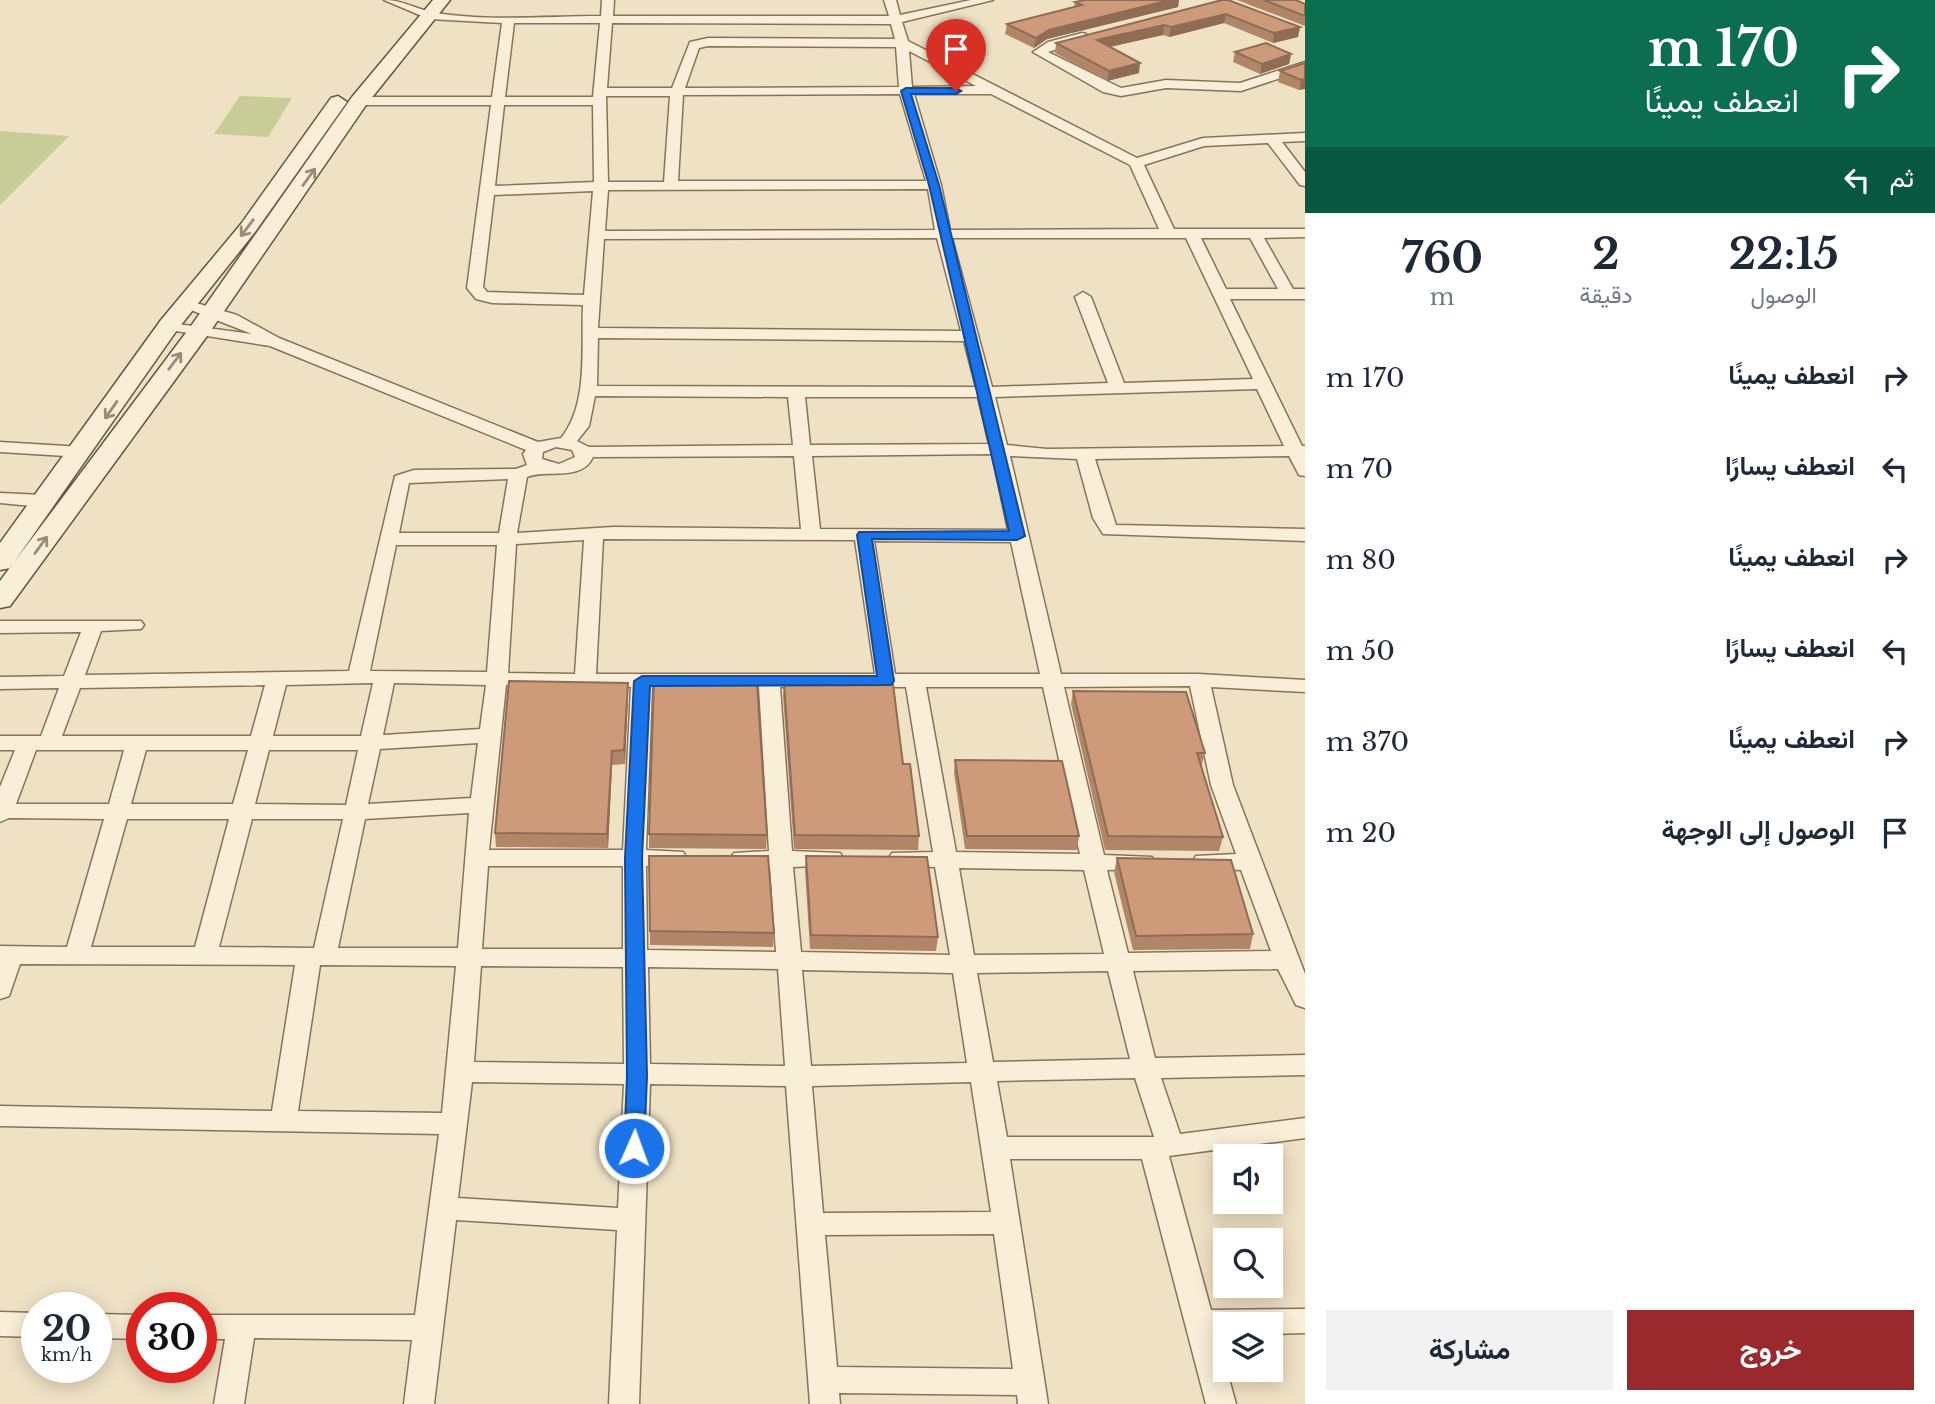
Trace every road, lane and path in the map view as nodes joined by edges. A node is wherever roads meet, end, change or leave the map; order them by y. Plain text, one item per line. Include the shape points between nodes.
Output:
1 (390, 0) edge
2 (608, 0) edge
3 (890, 0) edge
4 (986, 0) edge
5 (427, 6) edge
6 (608, 19) junction
7 (508, 20) junction
8 (895, 20) junction
9 (1092, 35) edge
10 (902, 43) junction
11 (1305, 66) edge
12 (996, 90) junction
13 (906, 91) junction
14 (677, 93) junction
15 (600, 97) junction
16 (359, 101) junction
17 (496, 101) junction
18 (1271, 137) junction
19 (1305, 137) edge
20 (1136, 163) junction
21 (1305, 183) edge
22 (934, 185) junction
23 (601, 186) junction
24 (671, 187) junction
25 (488, 191) junction
26 (1305, 233) edge
27 (1169, 234) junction
28 (1255, 234) junction
29 (597, 235) junction
30 (1192, 235) junction
31 (944, 236) junction
32 (1221, 294) junction
33 (1288, 294) junction
34 (1305, 294) edge
35 (1083, 297) dead end
36 (591, 300) junction
37 (186, 305) junction
38 (213, 311) junction
39 (169, 325) junction
40 (199, 331) junction
41 (590, 333) junction
42 (972, 336) junction
43 (273, 341) junction
44 (1264, 384) junction
45 (1118, 388) junction
46 (588, 391) junction
47 (796, 391) junction
48 (984, 392) junction
49 (566, 443) junction
50 (0, 447) edge
51 (996, 449) junction
52 (1301, 451) edge
53 (82, 452) junction
54 (584, 452) junction
55 (802, 452) junction
56 (1084, 453) junction
57 (531, 463) junction
58 (1305, 471) edge
59 (0, 498) edge
60 (43, 501) junction
61 (594, 535) junction
62 (811, 535) junction
63 (864, 535) junction
64 (1305, 535) edge
65 (1017, 536) junction
66 (389, 539) junction
67 (507, 539) junction
68 (0, 562) edge
69 (0, 600) edge
70 (134, 625) dead end
71 (0, 627) edge
72 (92, 628) junction
73 (358, 677) junction
74 (385, 677) junction
75 (497, 677) junction
76 (277, 679) junction
77 (585, 680) junction
78 (1199, 680) junction
79 (642, 681) junction
80 (769, 681) junction
81 (886, 681) junction
82 (915, 681) junction
83 (0, 683) edge
84 (72, 683) junction
85 (1053, 683) junction
86 (1305, 686) edge
87 (491, 735) junction
88 (0, 743) edge
89 (38, 743) junction
90 (136, 743) junction
91 (259, 743) junction
92 (368, 743) junction
93 (481, 805) junction
94 (117, 811) junction
95 (1, 812) edge
96 (241, 812) junction
97 (354, 812) junction
98 (477, 858) junction
99 (634, 858) junction
100 (781, 859) junction
101 (849, 859) edge
102 (877, 859) edge
103 (945, 860) junction
104 (1251, 862) junction
105 (1094, 863) junction
106 (5, 955) edge
107 (77, 955) junction
108 (205, 955) junction
109 (316, 956) junction
110 (469, 958) junction
111 (635, 958) junction
112 (789, 960) junction
113 (1286, 960) junction
114 (965, 964) junction
115 (1119, 964) junction
116 (0, 990) edge
117 (1305, 999) edge
118 (1305, 1065) edge
119 (1145, 1069) junction
120 (460, 1072) junction
121 (982, 1074) junction
122 (637, 1076) junction
123 (799, 1076) junction
124 (0, 1116) edge
125 (283, 1123) junction
126 (453, 1124) junction
127 (1305, 1128) edge
128 (1161, 1147) junction
129 (995, 1148) junction
130 (442, 1208) junction
131 (631, 1220) junction
132 (1006, 1223) junction
133 (811, 1224) junction
134 (1305, 1321) edge
135 (1201, 1323) junction
136 (0, 1324) edge
137 (21, 1325) edge
138 (217, 1327) edge
139 (241, 1328) junction
140 (427, 1328) junction
141 (824, 1392) edge
142 (1031, 1393) edge
143 (229, 1404) edge
144 (419, 1404) edge
145 (624, 1404) edge
146 (1221, 1404) edge

1 - 5 street
2 - 6 street
3 - 8 street
4 - 8 street
5 - 7 street
5 - 16 main road
5 -> 37 main road via 310,138 248,228
6 - 7 street via 541,15
6 - 8 street via 824,15
6 - 15 street
7 - 17 street
8 - 10 street
9 - 11 street via 1039,52 1121,92 1166,84 1241,87
10 - 12 street
10 - 13 street
10 - 14 street via 698,43 691,48
12 - 13 street
12 - 20 street
13 - 14 street
13 - 22 street
14 - 15 street
14 - 24 street
15 - 17 street
15 - 23 street
16 - 17 street
38 -> 16 main road
17 - 25 street
18 - 19 street
18 - 20 street via 1203,142
18 - 21 street
20 - 27 street
22 - 24 street
22 - 31 street
23 - 24 street
23 - 25 street
23 - 29 street
25 - 36 street via 477,293 492,299
26 - 28 street
27 - 30 street
27 - 31 street
28 - 30 street
28 - 33 street
29 - 31 street
29 - 36 street
30 - 32 street
31 - 42 street
32 - 33 street
32 - 44 street
33 - 34 street
35 - 45 street
36 - 41 street
37 - 38 street
37 - 39 main road
38 - 40 main road
38 - 43 street via 255,327
39 - 40 street
39 -> 53 main road
40 - 43 street
69 -> 40 main road
41 - 42 street
41 - 46 street
42 - 48 street
43 - 57 street
44 - 45 street
44 - 52 street
45 - 48 street
46 - 47 street
46 - 49 street via 580,426
47 - 48 street
47 - 55 street
48 - 51 street
49 - 54 street
49 - 57 street
50 - 53 street
51 - 55 street
51 - 56 street
51 - 65 street
52 - 56 street
52 - 58 street
53 - 60 main road
54 - 55 street
54 - 57 street via 584,460 565,470
55 - 62 street
56 - 64 street via 1102,518 1110,530
57 - 66 street via 407,476 399,483
57 - 67 street
59 - 60 street
60 - 68 main road
61 - 62 street
61 - 67 street
61 - 77 street
62 - 63 street
63 - 65 street
63 - 81 street
65 - 85 street
66 - 67 street
66 - 73 street
67 - 75 street
70 - 72 street
71 - 72 street
72 - 84 street
73 - 74 street
73 - 76 street
74 - 75 street
74 - 92 street
75 - 77 street
75 - 87 street
76 - 84 street
76 - 91 street
77 - 79 street
78 - 85 street
78 - 86 street
78 - 104 street via 1222,785
79 - 80 street
79 - 99 street
80 - 81 street
80 - 100 street
81 - 82 street
82 - 85 street
82 - 103 street
83 - 84 street
84 - 89 street
85 - 105 street
87 - 92 street
87 - 93 street
88 - 89 street
89 - 90 street
89 - 95 street
90 - 91 street
90 - 94 street
91 - 92 street
91 - 96 street
92 - 97 street
93 - 97 street
93 - 98 street
94 - 95 street
94 - 96 street
94 - 107 street
96 - 97 street
96 - 108 street
97 - 109 street
98 - 99 street
98 - 110 street
99 - 100 street
99 - 111 street
100 - 101 street
100 - 112 street
102 - 103 street
103 - 105 street
103 - 114 street
104 - 105 street
104 - 113 street
105 - 115 street
106 - 107 street
106 - 116 street
107 - 108 street
108 - 109 street
109 - 110 street
109 - 125 street
110 - 111 street
110 - 120 street
111 - 112 street
111 - 122 street
112 - 114 street
112 - 123 street
113 - 115 street
113 - 117 street
114 - 115 street
114 - 121 street
115 - 119 street
118 - 119 street
119 - 121 street
119 - 128 street
120 - 122 street
120 - 126 street
121 - 123 street
121 - 129 street
122 - 123 street
122 - 131 street
123 - 133 street
124 - 125 street
125 - 126 street
126 - 130 street
127 - 128 street
128 - 129 street
128 - 135 street
129 - 132 street
130 - 131 street
130 - 140 street
131 - 145 street
132 - 133 street
132 - 142 street
133 - 141 street
134 - 135 street
135 - 146 street
136 - 137 street
138 - 139 street
139 - 140 street
139 - 143 street
140 - 144 street
141 - 142 street

